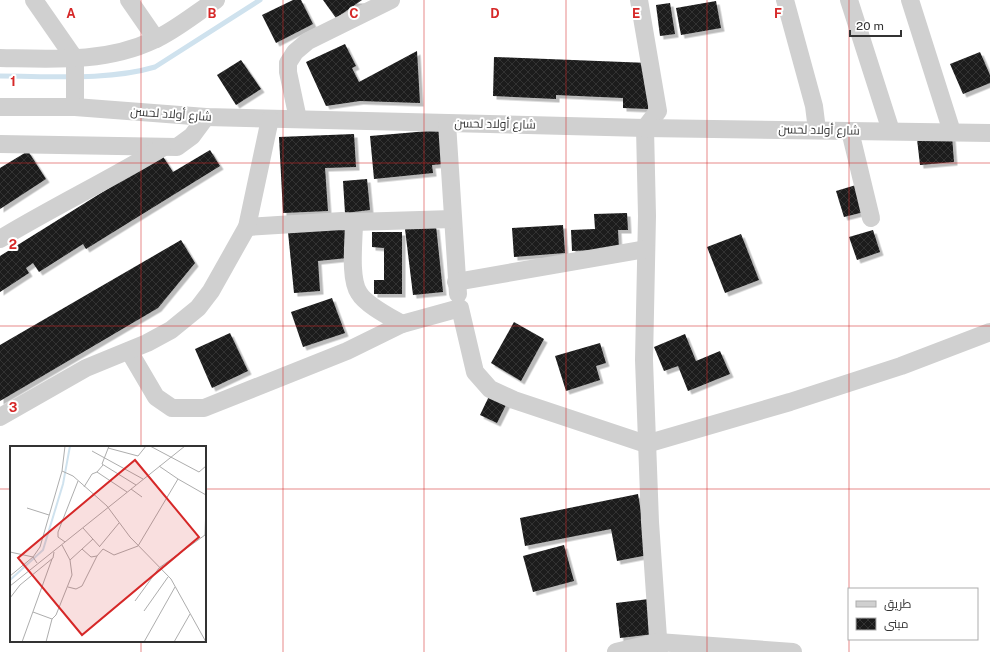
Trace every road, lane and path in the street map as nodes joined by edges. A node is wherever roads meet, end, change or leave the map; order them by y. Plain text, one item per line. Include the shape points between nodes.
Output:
1 (34, 0) edge
2 (128, 0) edge
3 (216, 0) edge
4 (391, 0) edge
5 (639, 0) edge
6 (785, 0) edge
7 (848, 0) edge
8 (910, 0) edge
9 (156, 39) junction
10 (0, 58) edge
11 (75, 70) junction
12 (0, 107) edge
13 (75, 107) junction
14 (206, 117) junction
15 (270, 118) junction
16 (298, 119) junction
17 (447, 123) junction
18 (645, 128) junction
19 (817, 130) junction
20 (850, 131) junction
21 (891, 131) junction
22 (952, 132) junction
23 (990, 133) edge
24 (0, 144) edge
25 (162, 148) junction
26 (871, 218) dead end
27 (453, 219) junction
28 (354, 222) junction
29 (247, 227) junction
30 (0, 239) edge
31 (646, 249) junction
32 (456, 282) junction
33 (460, 308) junction
34 (402, 324) junction
35 (990, 332) edge
36 (129, 351) junction
37 (0, 417) edge
38 (646, 444) junction
39 (659, 647) edge
40 (616, 652) edge
41 (793, 652) edge

1 - 11 street
2 - 9 street
3 - 9 street
4 - 16 street via 308,41 295,52 288,63 288,72
5 - 18 street via 658,111
6 - 19 street via 814,106
7 - 21 street
8 - 22 street
9 - 11 street
10 - 11 street
11 - 13 street
12 - 13 street, شارع أولاد لحسن
13 - 14 street, شارع أولاد لحسن
14 - 15 street, شارع أولاد لحسن
14 - 25 street via 184,144
15 - 16 street, شارع أولاد لحسن
15 - 29 street
16 - 17 street, شارع أولاد لحسن
17 - 18 street, شارع أولاد لحسن
17 - 27 street
18 - 19 street, شارع أولاد لحسن
18 - 31 street
19 - 20 street, شارع أولاد لحسن
20 - 21 street, شارع أولاد لحسن
20 - 26 street
21 - 22 street, شارع أولاد لحسن
22 - 23 street, شارع أولاد لحسن
24 - 25 street
25 - 30 street
27 - 28 street
27 - 32 street
28 - 29 street
28 - 34 street via 354,278 358,293
29 - 36 street via 211,291 198,308 171,330
31 - 32 street
31 - 38 street
32 - 33 street
33 - 34 street
33 - 38 street via 475,372 490,389 514,400
34 - 36 street via 347,351 204,408 172,408 156,397
35 - 38 street via 901,366
36 - 37 street via 86,368
38 - 39 street
39 - 40 street
39 - 41 street

